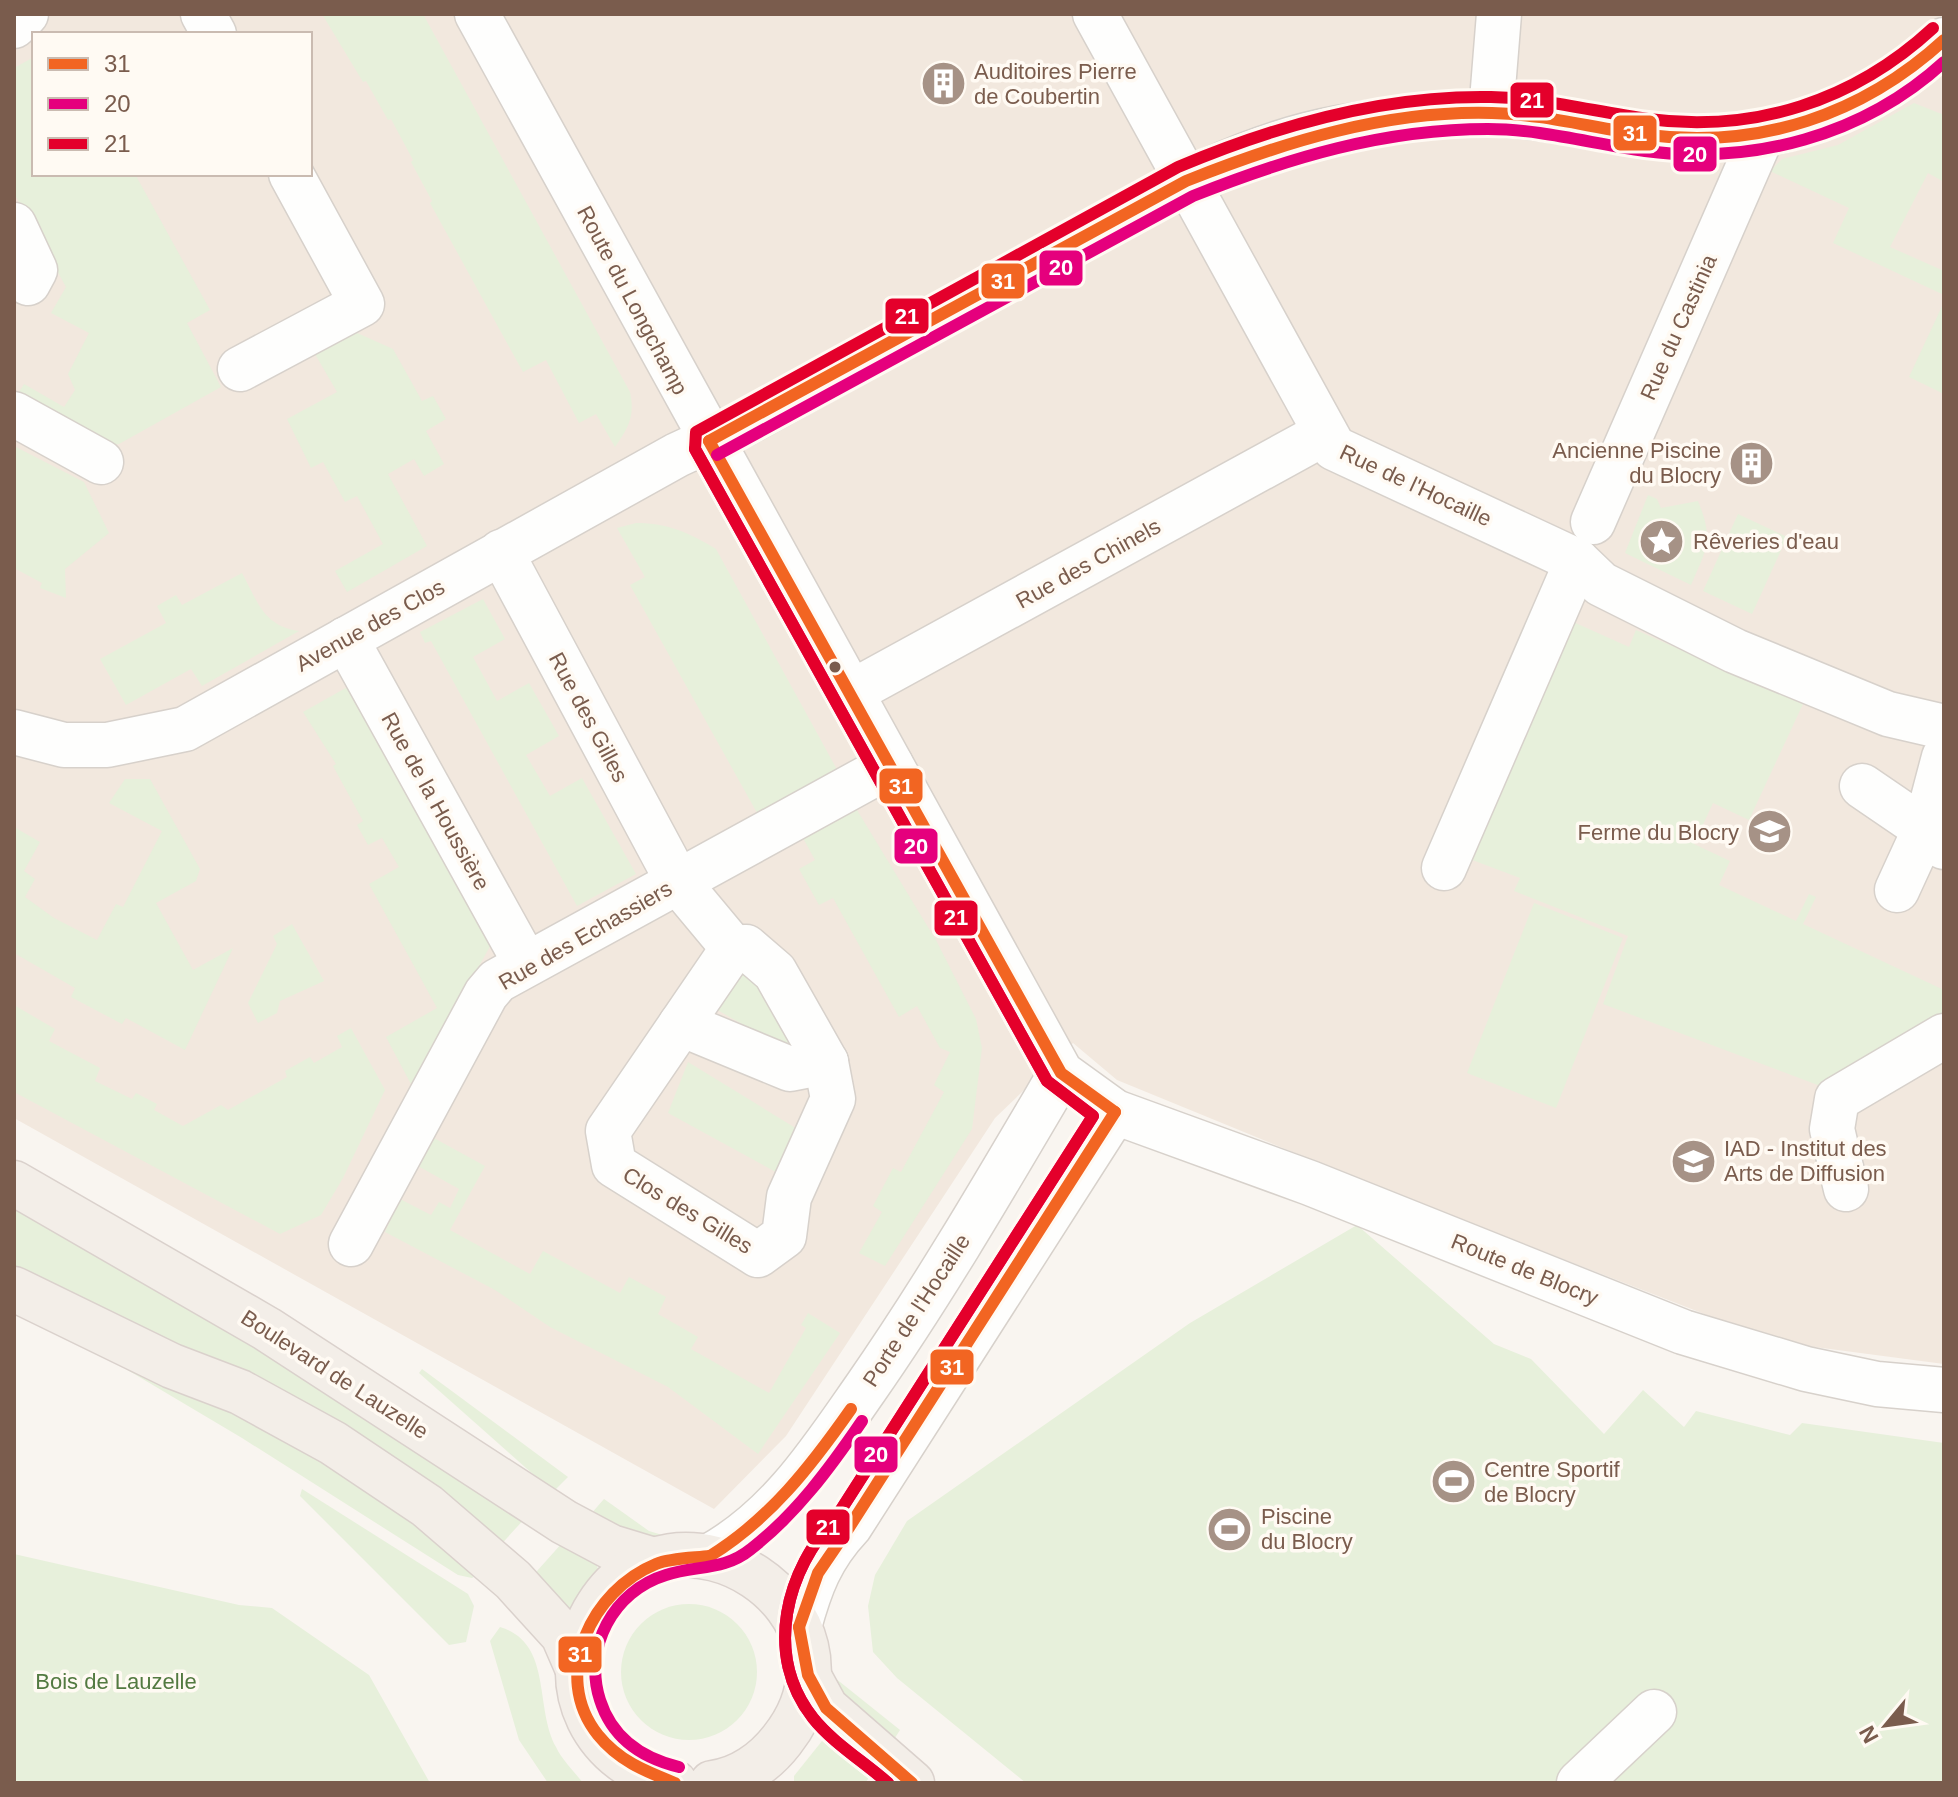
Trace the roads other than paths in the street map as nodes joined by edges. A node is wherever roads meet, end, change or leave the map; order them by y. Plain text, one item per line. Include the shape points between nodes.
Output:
1 (26, 14) edge
2 (203, 14) edge
3 (477, 14) edge
4 (1095, 14) edge
5 (1499, 14) edge
6 (14, 26) edge
7 (213, 32) edge
8 (1944, 40) edge
9 (1491, 113) junction
10 (1763, 133) junction
11 (292, 176) edge
12 (1186, 181) junction
13 (14, 225) edge
14 (28, 283) dead end
15 (240, 369) dead end
16 (14, 414) edge
17 (1325, 433) junction
18 (709, 441) junction
19 (101, 462) dead end
20 (1585, 541) junction
21 (501, 552) junction
22 (346, 639) junction
23 (850, 693) junction
24 (1944, 727) edge
25 (14, 732) edge
26 (1944, 757) edge
27 (891, 765) junction
28 (1862, 786) dead end
29 (1935, 838) edge
30 (1444, 868) dead end
31 (678, 882) junction
32 (1897, 890) dead end
33 (733, 948) junction
34 (526, 964) junction
35 (681, 1024) junction
36 (1938, 1040) edge
37 (826, 1062) junction
38 (1061, 1073) junction
39 (1115, 1112) junction
40 (14, 1183) edge
41 (1846, 1189) dead end
42 (351, 1244) dead end
43 (14, 1289) edge
44 (1944, 1390) edge
45 (710, 1556) junction
46 (657, 1561) junction
47 (799, 1627) junction
48 (576, 1665) junction
49 (808, 1675) junction
50 (1654, 1712) dead end
51 (722, 1782) edge
52 (675, 1783) edge
53 (912, 1783) edge
54 (1579, 1783) edge

1 - 6 street
2 - 7 street
3 - 18 street, Route du Longchamp
4 - 12 street, Rue de l'Hocaille
5 - 9 street
8 - 10 street, Avenue des Clos via 1890,83 1845,108
9 - 10 street, Avenue des Clos via 1697,139
9 - 12 street, Avenue des Clos via 1338,128 1266,148
10 - 20 street, Rue du Castinia
11 - 15 street via 362,304
12 - 17 street, Rue de l'Hocaille
12 - 18 street, Avenue des Clos
13 - 14 street via 35,270
16 - 19 street
17 - 20 street, Rue de l'Hocaille via 1334,448
17 - 23 street, Rue des Chinels
18 - 21 street, Avenue des Clos
18 - 23 street, Route du Longchamp
20 - 24 street, Rue de l'Hocaille via 1601,584 1735,651 1888,714
20 - 30 street, Rue du Castinia
21 - 22 street, Avenue des Clos
21 - 31 street, Rue des Gilles
22 - 25 street, Avenue des Clos via 185,729 107,745 64,745
22 - 34 street, Rue de la Houssière
23 - 27 street, Route du Longchamp
26 - 29 street
27 - 31 street, Rue des Echassiers
27 - 38 street, Route du Longchamp
28 - 29 street
29 - 32 street
31 - 33 street, Clos des Gilles
31 - 34 street, Rue des Echassiers
33 - 35 street, Clos des Gilles
33 - 37 street, Clos des Gilles via 746,947 775,972
34 - 42 street, Rue des Echassiers via 486,994
35 - 37 street via 790,1069
35 - 37 street, Clos des Gilles via 608,1131 614,1165 758,1255 784,1236 789,1197 833,1099
36 - 41 street via 1837,1099 1832,1129
38 - 39 street, Route du Longchamp
38 - 45 street, Porte de l'Hocaille via 925,1303 809,1468 768,1515
39 - 44 street, Route de Blocry via 1310,1183 1683,1332 1806,1369 1877,1384
39 - 47 street via 857,1515 828,1549 811,1582
40 - 46 main road, Boulevard de Lauzelle via 267,1329 564,1522 611,1547
43 - 48 main road via 172,1366 240,1392 427,1506 513,1580 563,1635
45 - 46 main road
45 - 47 main road via 747,1569 778,1594
46 - 48 main road via 626,1576 601,1600 584,1631
47 - 49 main road
48 - 52 main road via 582,1701 596,1734 621,1761
49 - 51 main road via 796,1722 766,1759
49 - 53 main road via 826,1708
50 - 54 street

